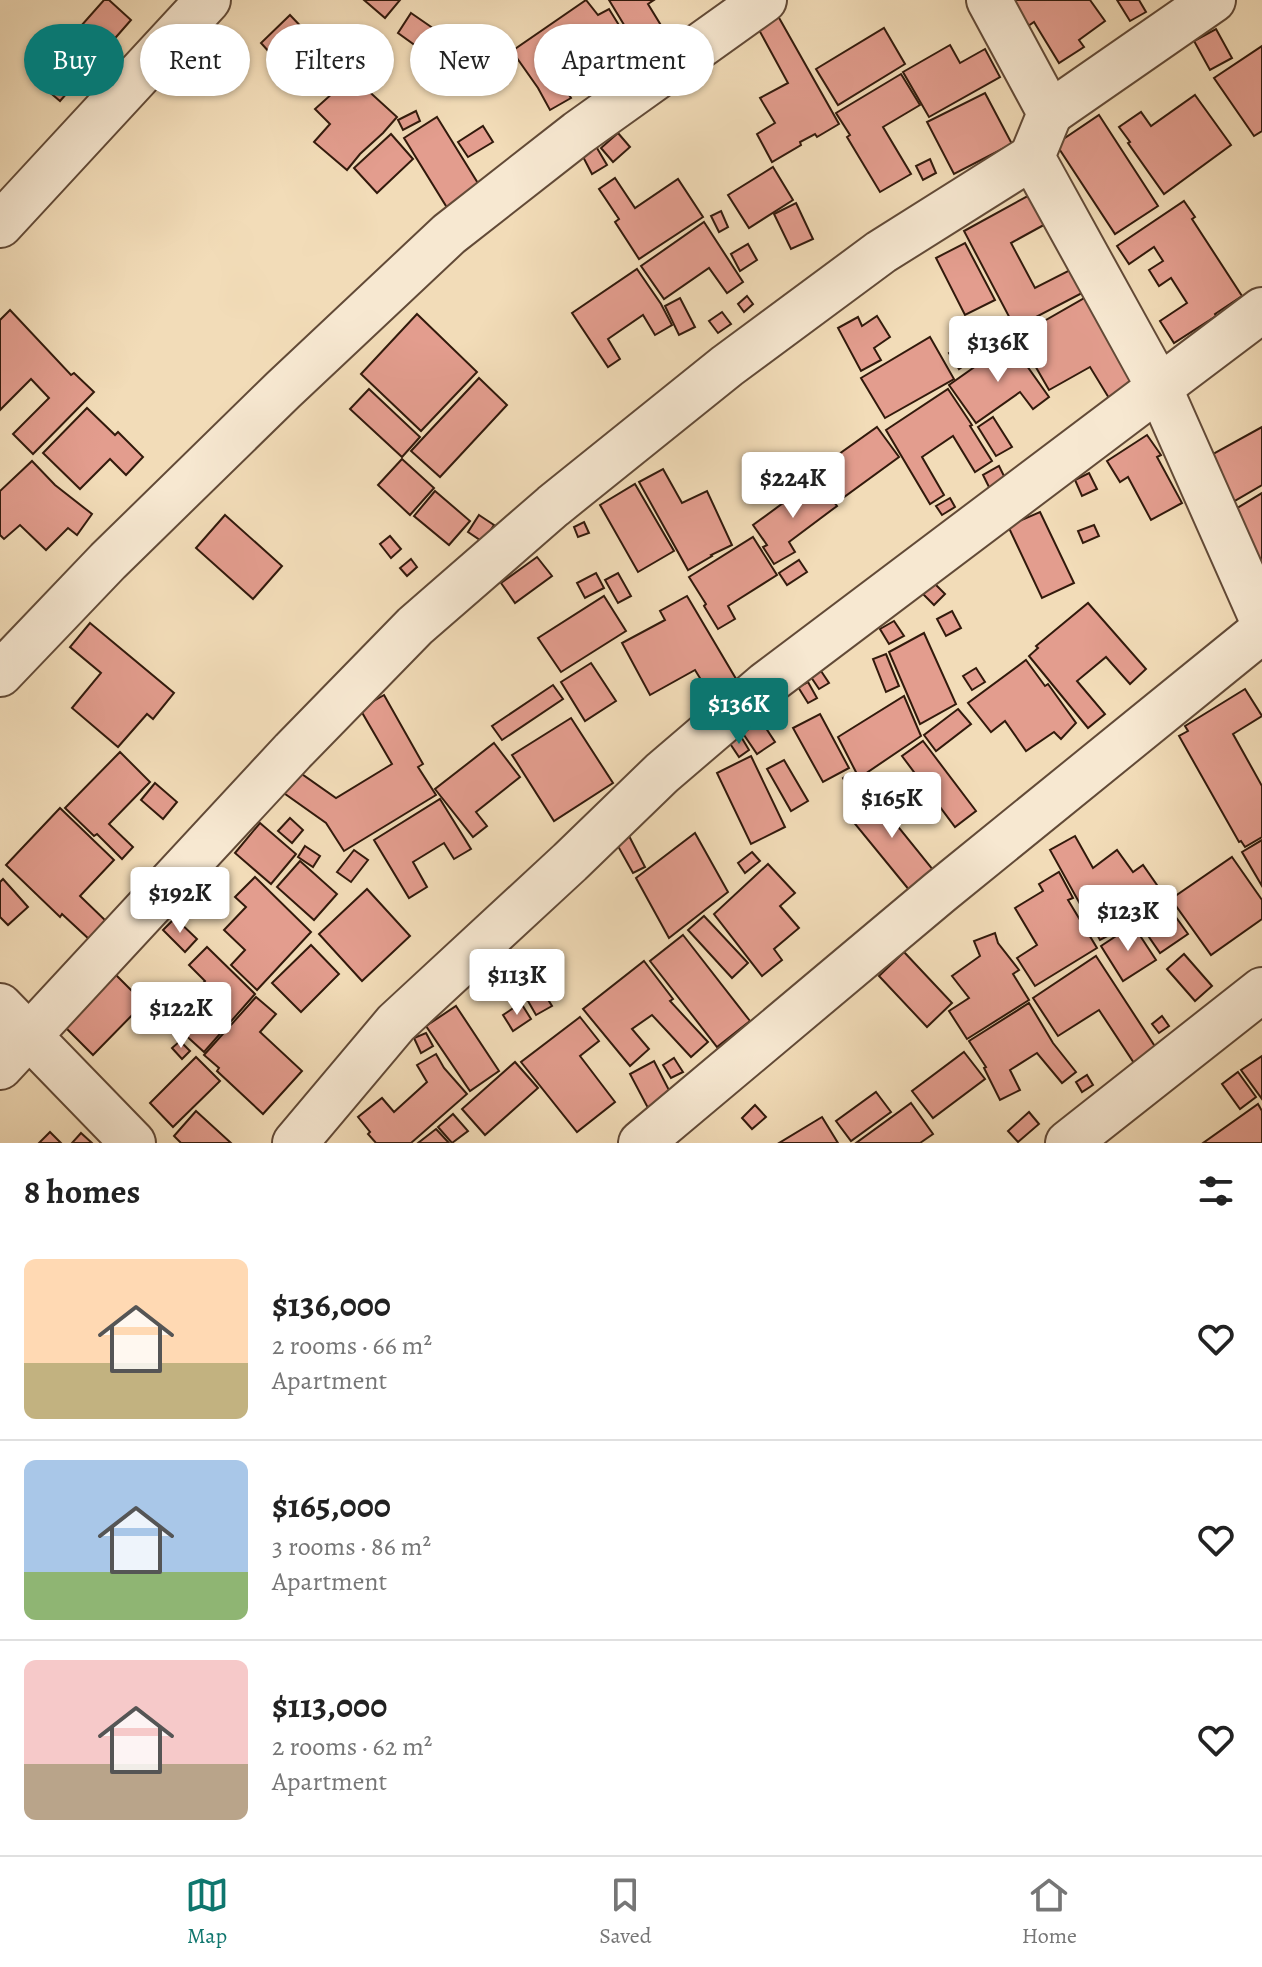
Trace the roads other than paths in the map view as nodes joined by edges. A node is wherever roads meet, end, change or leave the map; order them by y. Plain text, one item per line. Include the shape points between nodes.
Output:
1 (208, 0) edge
2 (764, 0) edge
3 (989, 0) edge
4 (1213, 0) edge
5 (1050, 113) junction
6 (1032, 157) junction
7 (2, 220) edge
8 (1262, 310) edge
9 (1159, 387) junction
10 (1260, 633) edge
11 (0, 674) edge
12 (1262, 990) edge
13 (15, 1020) edge
14 (0, 1067) edge
15 (133, 1143) edge
16 (295, 1143) edge
17 (641, 1143) edge
18 (1068, 1143) edge

1 - 7 street
2 - 11 street via 578,133 449,234 261,411
3 - 5 street
4 - 5 street
5 - 6 street
6 - 9 street
6 - 13 street via 881,252 727,366 553,506 415,626
8 - 9 street
9 - 10 street
9 - 16 street via 766,684 662,773 396,1023
10 - 17 street
12 - 18 street
13 - 14 street
13 - 15 street

